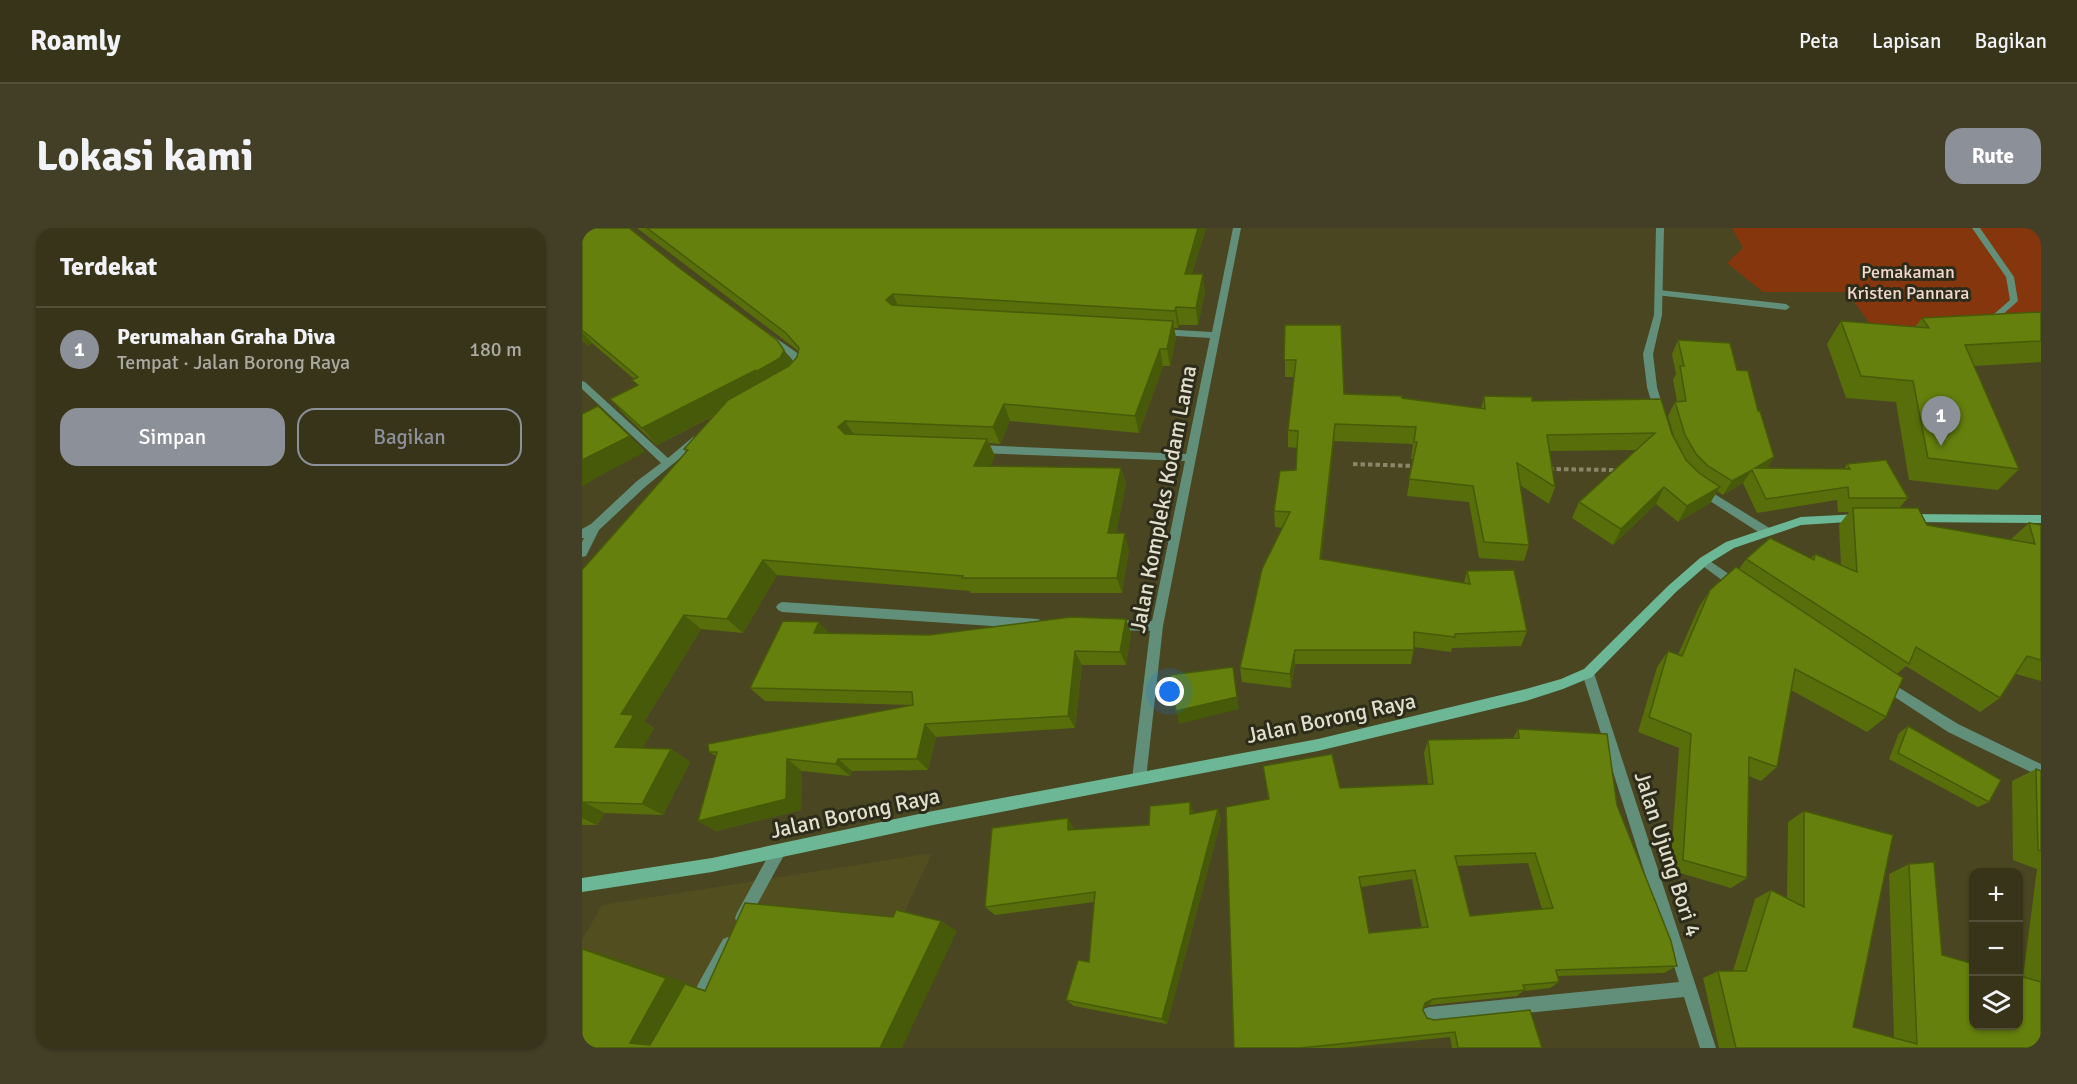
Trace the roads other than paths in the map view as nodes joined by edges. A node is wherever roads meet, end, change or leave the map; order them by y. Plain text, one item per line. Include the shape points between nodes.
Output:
1 (1230, 228) edge
2 (1237, 228) edge
3 (1660, 228) edge
4 (1976, 228) edge
5 (1659, 293) junction
6 (1786, 307) dead end
7 (1998, 314) edge
8 (755, 326) edge
9 (1144, 331) edge
10 (1214, 335) junction
11 (796, 379) edge
12 (583, 387) edge
13 (1662, 424) edge
14 (710, 430) edge
15 (972, 449) edge
16 (1192, 458) junction
17 (668, 463) junction
18 (1689, 479) edge
19 (2041, 519) edge
20 (595, 527) junction
21 (1767, 532) junction
22 (582, 534) edge
23 (582, 553) edge
24 (1704, 561) junction
25 (1745, 592) edge
26 (782, 607) dead end
27 (1047, 624) edge
28 (1101, 625) edge
29 (1157, 626) junction
30 (1588, 673) junction
31 (1870, 673) edge
32 (2041, 771) edge
33 (1139, 779) junction
34 (778, 852) junction
35 (582, 885) edge
36 (1689, 989) junction
37 (1429, 1015) edge
38 (688, 1017) edge
39 (1708, 1048) edge

1 - 2 street
2 - 10 street, Jalan Kompleks Kodam Lama
3 - 5 street
4 - 7 street via 2010,277 2014,301
5 - 6 street
5 - 13 street via 1648,354
8 - 11 street via 793,354 803,367
9 - 10 street
10 - 16 street, Jalan Kompleks Kodam Lama
12 - 17 street
14 - 17 street
15 - 16 street
16 - 29 street, Jalan Kompleks Kodam Lama
17 - 20 street
18 - 21 street
19 - 21 main road, Jalan Borong Raya via 1801,521
20 - 22 street
20 - 23 street
21 - 24 main road, Jalan Borong Raya
24 - 25 street
24 - 30 main road, Jalan Borong Raya
26 - 27 street
28 - 29 street
29 - 33 street, Jalan Kompleks Kodam Lama
30 - 33 main road, Jalan Borong Raya via 1526,695 1318,745
30 - 36 street, Jalan Ujung Bori 4
31 - 32 street via 1953,728
33 - 34 main road, Jalan Borong Raya
34 - 35 main road, Jalan Borong Raya
34 - 38 street
36 - 37 street
36 - 39 street, Jalan Ujung Bori 4

